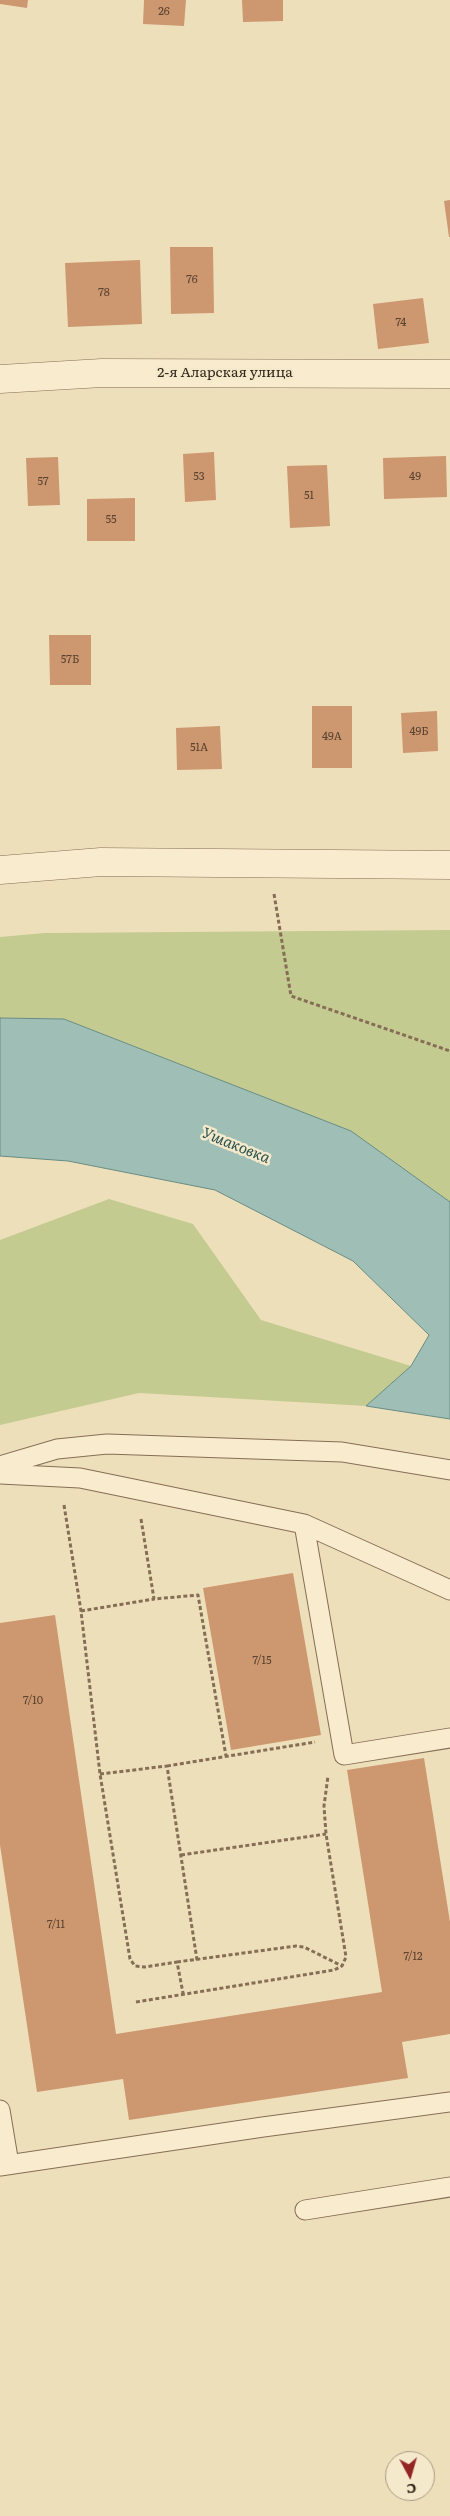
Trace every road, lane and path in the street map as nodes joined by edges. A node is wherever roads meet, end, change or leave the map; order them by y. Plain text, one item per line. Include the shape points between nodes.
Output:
1 (450, 374) edge
2 (0, 379) edge
3 (270, 864) junction
4 (450, 865) edge
5 (0, 870) edge
6 (450, 1051) edge
7 (0, 1466) edge
8 (450, 1470) edge
9 (0, 1474) edge
10 (60, 1478) junction
11 (136, 1489) junction
12 (304, 1524) junction
13 (450, 1590) edge
14 (154, 1599) junction
15 (80, 1611) junction
16 (450, 1738) edge
17 (337, 1747) junction
18 (226, 1756) junction
19 (167, 1766) junction
20 (100, 1774) junction
21 (326, 1834) junction
22 (180, 1855) junction
23 (197, 1960) junction
24 (177, 1962) junction
25 (342, 1966) junction
26 (183, 1993) junction
27 (136, 2002) dead end
28 (450, 2102) edge
29 (0, 2110) edge
30 (5, 2165) edge
31 (450, 2187) edge
32 (304, 2210) dead end

1 - 2 street, 2-я Аларская улица via 102,373
3 - 4 street
3 - 5 street via 100,862
3 - 6 path via 291,996
7 - 8 lane via 57,1449 107,1444 342,1452
9 - 10 lane
10 - 11 lane via 80,1478
10 - 15 path
11 - 12 lane
11 - 14 path
12 - 13 lane
12 - 17 lane
14 - 15 path
14 - 18 path via 198,1595
15 - 20 path
16 - 17 lane via 344,1754
17 - 18 path via 318,1742
17 - 21 path via 324,1806
18 - 19 path
19 - 20 path
19 - 22 path
20 - 24 path via 130,1959 135,1966 145,1967
21 - 22 path
21 - 25 path via 346,1958
22 - 23 path
23 - 24 path
23 - 25 path via 296,1946
24 - 26 path
25 - 26 path via 334,1970
26 - 27 path
28 - 30 lane
29 - 30 lane
31 - 32 lane

